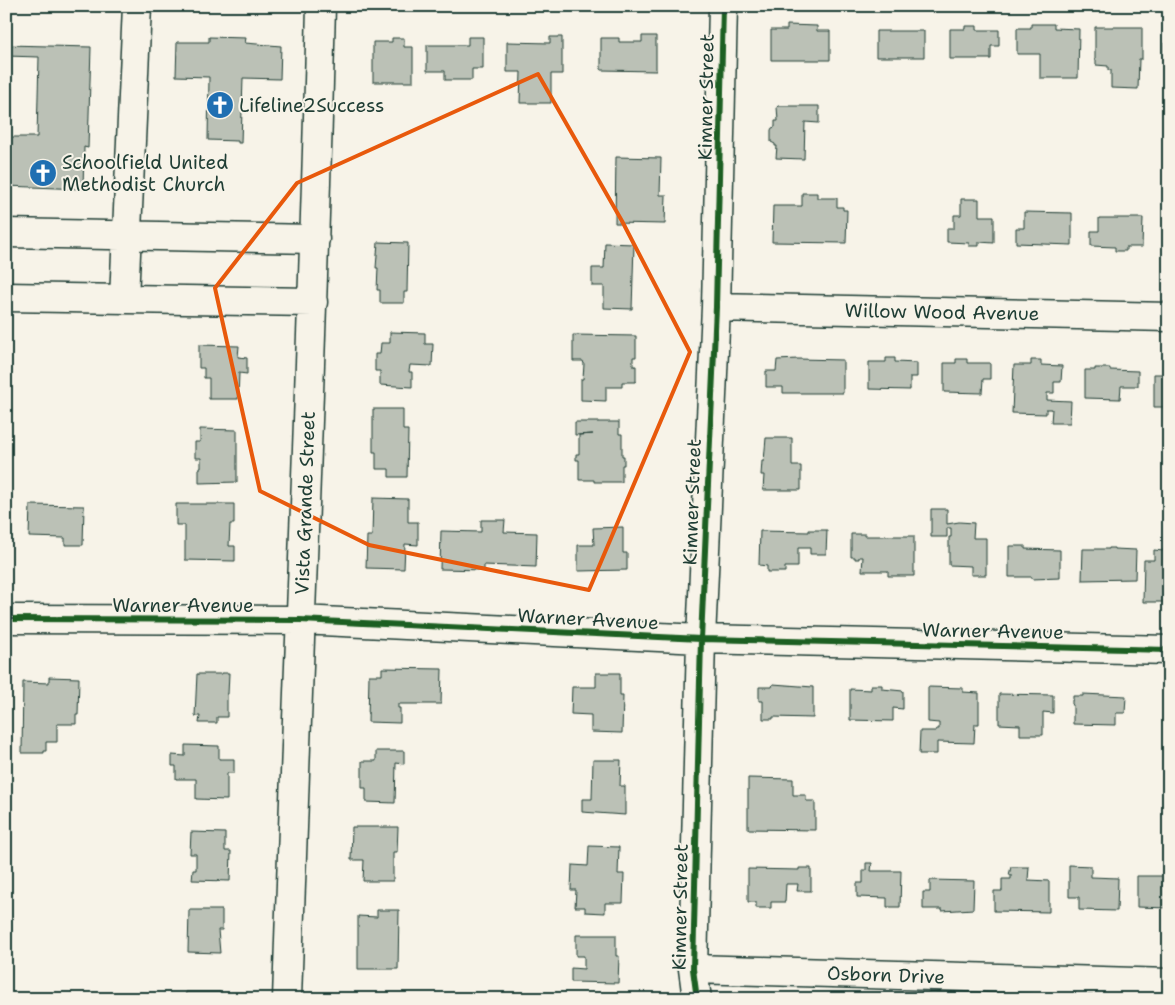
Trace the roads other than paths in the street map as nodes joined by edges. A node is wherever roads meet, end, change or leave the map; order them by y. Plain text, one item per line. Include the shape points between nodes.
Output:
1 (137, 6) edge
2 (321, 6) edge
3 (723, 6) edge
4 (6, 233) edge
5 (127, 235) junction
6 (315, 239) junction
7 (6, 297) edge
8 (124, 299) junction
9 (313, 302) junction
10 (716, 307) junction
11 (1169, 317) edge
12 (6, 619) edge
13 (300, 620) junction
14 (701, 639) junction
15 (1169, 650) edge
16 (692, 969) junction
17 (1169, 983) edge
18 (287, 999) edge
19 (697, 999) edge

1 - 5 street
2 - 6 street, Vista Grande Street
3 - 10 street, Kimner Street
4 - 5 street
5 - 6 street
5 - 8 street
6 - 9 street, Vista Grande Street
7 - 8 street
8 - 9 street
9 - 13 street, Vista Grande Street
10 - 11 street, Willow Wood Avenue
10 - 14 street, Kimner Street
12 - 13 street, Warner Avenue
13 - 14 street, Warner Avenue
13 - 18 street, Vista Grande Street
14 - 15 street, Warner Avenue
14 - 16 street, Kimner Street
16 - 17 street, Osborn Drive
16 - 19 street, Kimner Street

